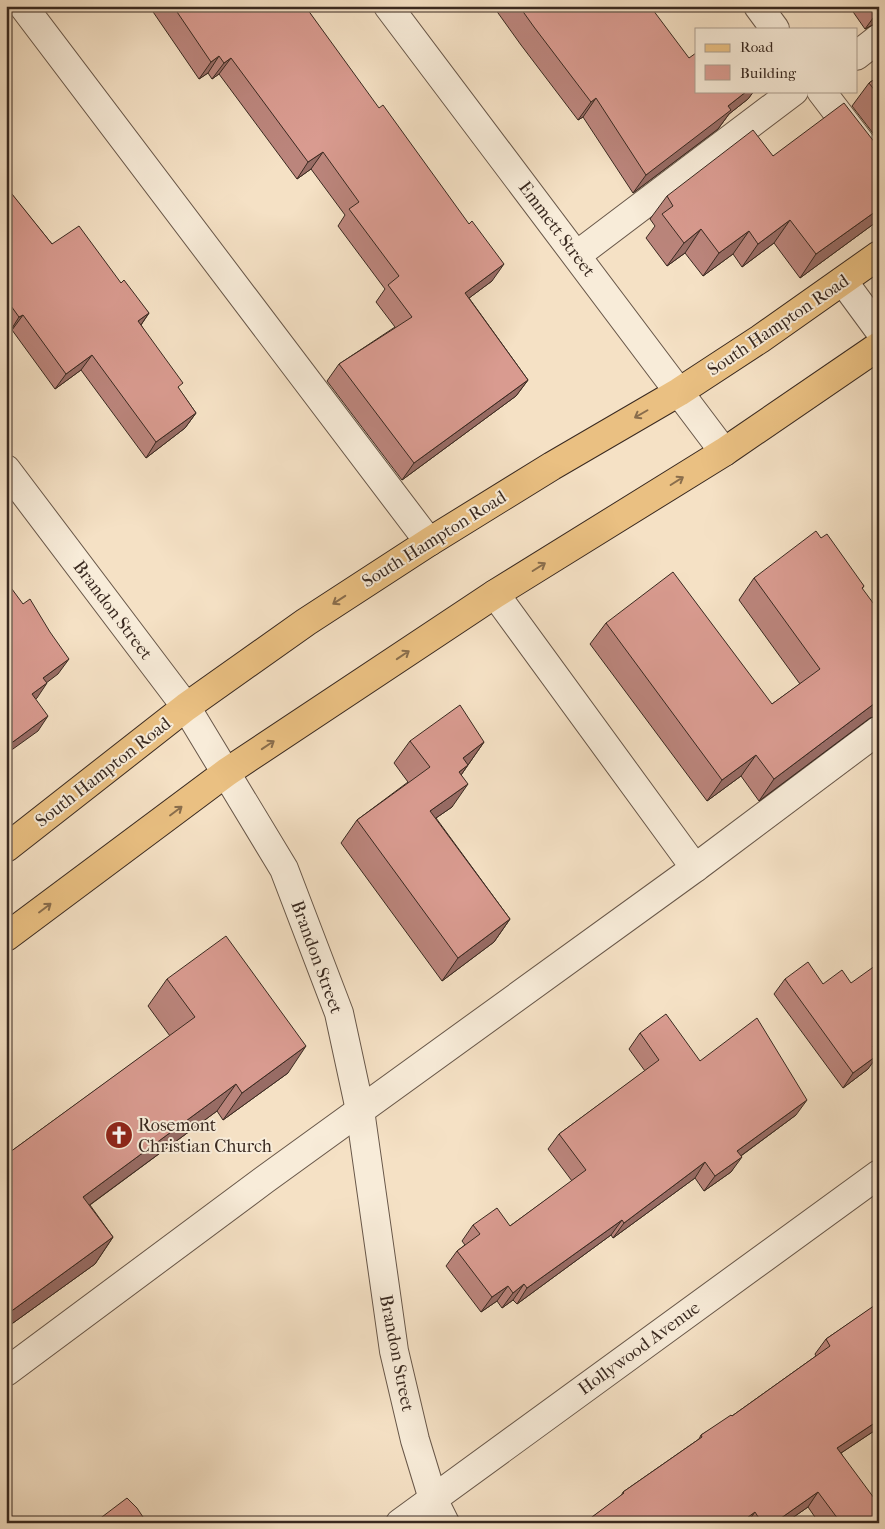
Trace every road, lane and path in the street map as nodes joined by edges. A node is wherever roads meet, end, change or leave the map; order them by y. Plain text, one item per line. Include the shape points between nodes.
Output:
1 (23, 6) edge
2 (388, 6) edge
3 (758, 6) edge
4 (774, 28) edge
5 (879, 38) edge
6 (858, 54) edge
7 (793, 92) edge
8 (823, 92) edge
9 (879, 167) edge
10 (577, 255) junction
11 (879, 255) edge
12 (842, 281) junction
13 (879, 330) edge
14 (879, 346) edge
15 (679, 392) junction
16 (724, 452) junction
17 (6, 469) edge
18 (429, 542) junction
19 (495, 594) junction
20 (186, 707) junction
21 (879, 730) edge
22 (227, 772) junction
23 (6, 848) edge
24 (695, 868) junction
25 (6, 937) edge
26 (360, 1110) junction
27 (879, 1174) edge
28 (6, 1372) edge
29 (432, 1498) junction
30 (400, 1523) edge
31 (445, 1523) edge

1 - 18 street
2 - 10 street, Emmett Street
3 - 4 street
5 - 6 street
7 - 10 street
8 - 9 street
10 - 15 street, Emmett Street
11 - 12 main road, South Hampton Road
12 - 13 street
12 - 15 main road, South Hampton Road
14 - 16 main road
15 - 16 street, Emmett Street
15 -> 18 main road, South Hampton Road
19 -> 16 main road
17 - 20 street, Brandon Street
18 -> 20 main road, South Hampton Road via 306,622
22 -> 19 main road
19 - 24 street
20 - 22 street, Brandon Street
20 - 23 main road, South Hampton Road
21 - 24 street
25 -> 22 main road
22 - 26 street, Brandon Street via 284,870 339,1013
24 - 26 street
26 - 28 street
26 - 29 street, Brandon Street via 394,1350 414,1440
27 - 29 street, Hollywood Avenue
29 - 30 street, Hollywood Avenue
29 - 31 street, Brandon Street

